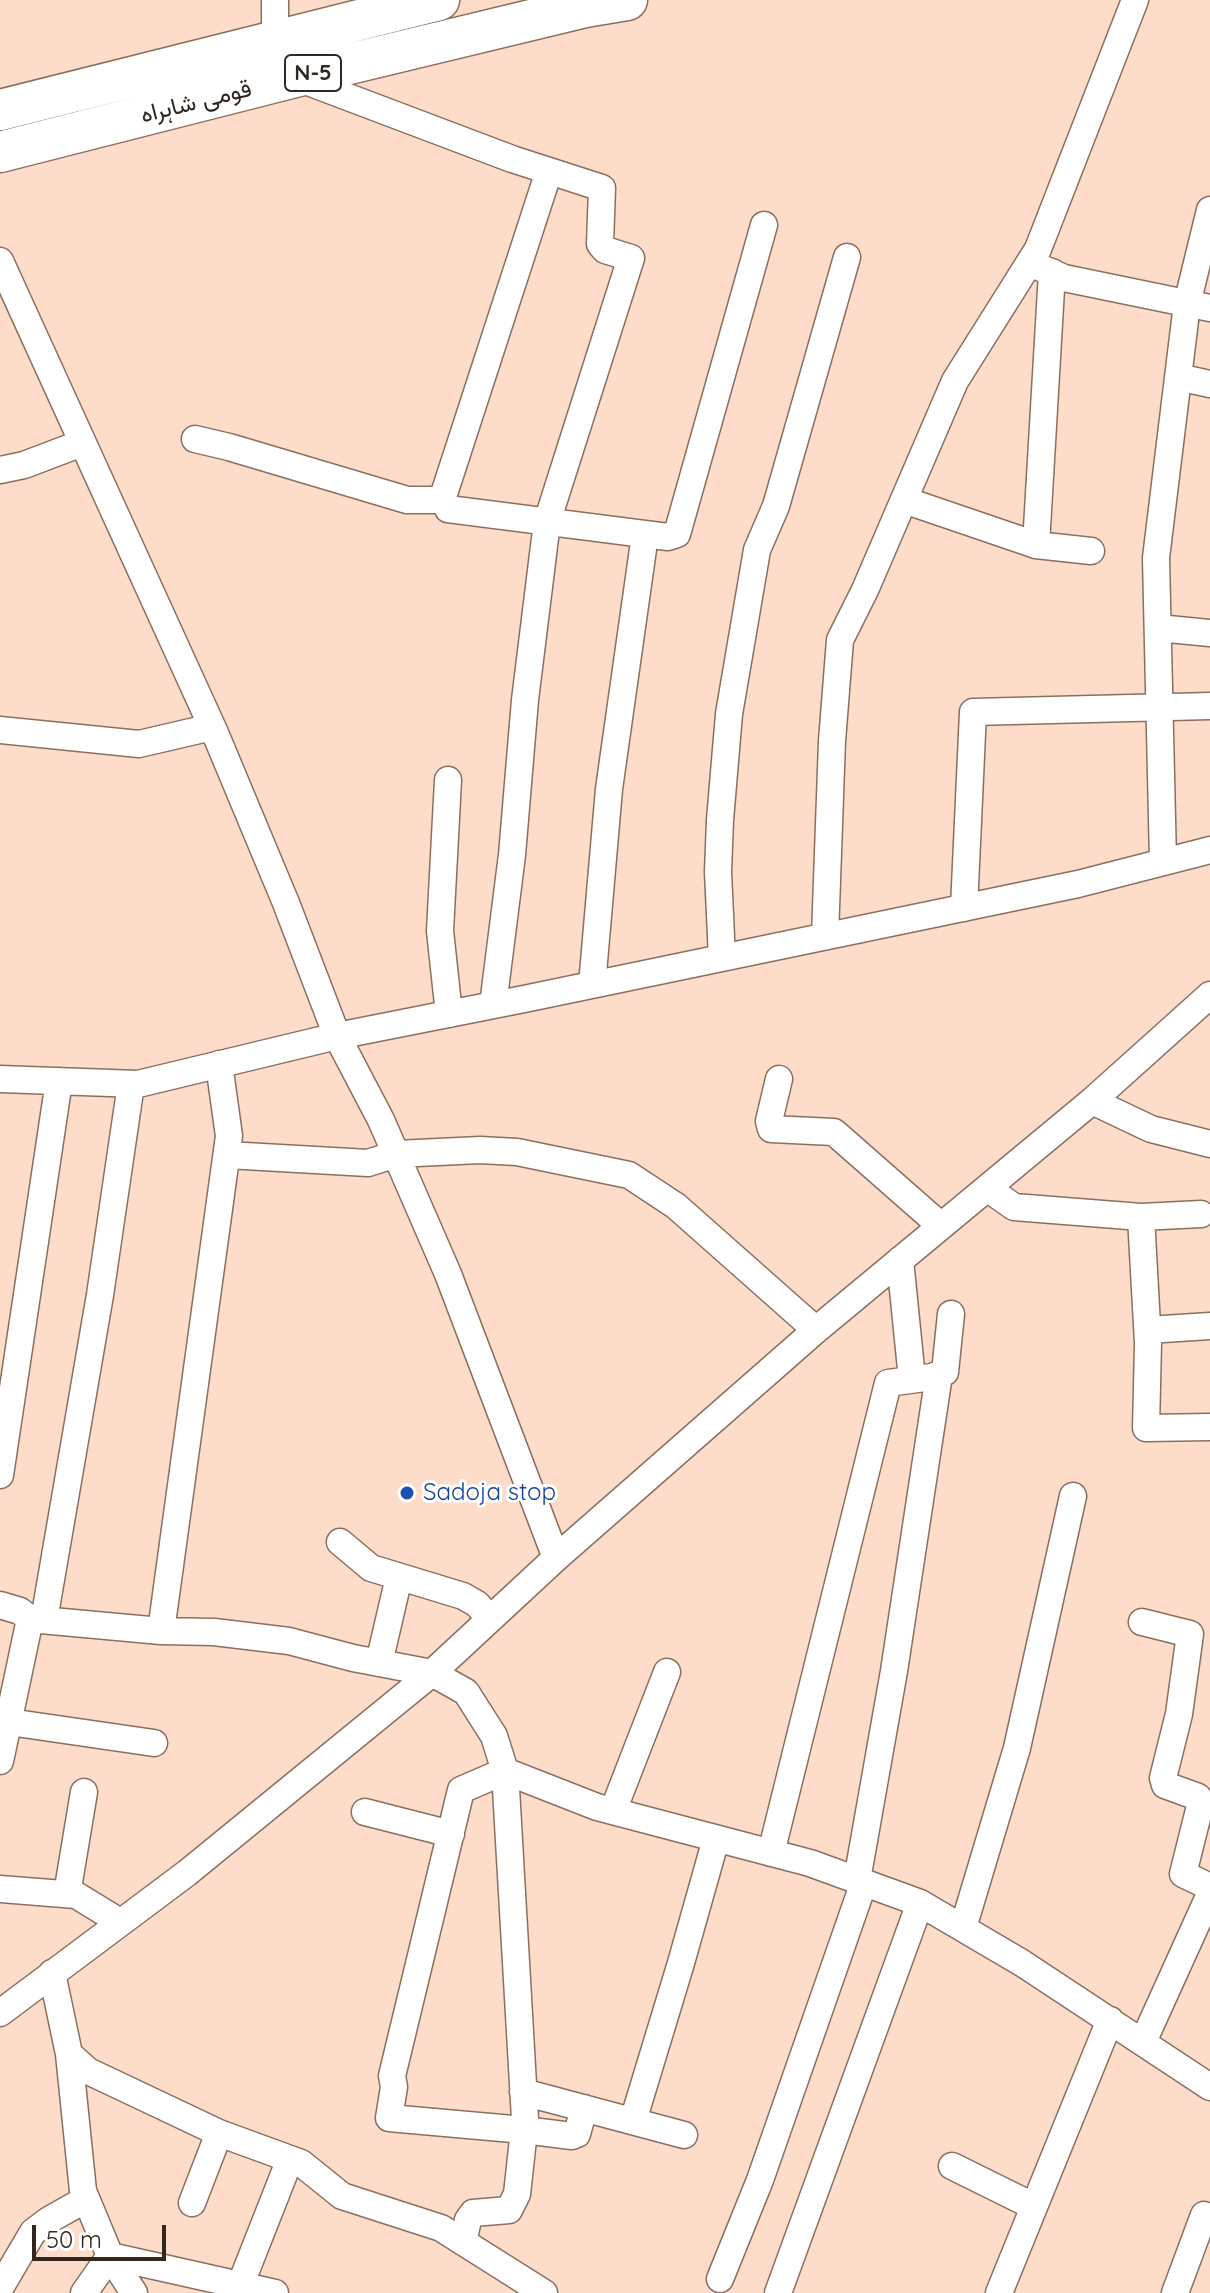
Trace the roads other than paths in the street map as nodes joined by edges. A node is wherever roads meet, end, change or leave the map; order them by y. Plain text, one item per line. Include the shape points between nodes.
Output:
1 (275, 0) edge
2 (439, 0) edge
3 (627, 0) edge
4 (1135, 0) edge
5 (275, 41) junction
6 (295, 77) junction
7 (0, 110) edge
8 (0, 152) edge
9 (549, 171) junction
10 (1210, 210) edge
11 (764, 225) dead end
12 (847, 257) dead end
13 (0, 261) edge
14 (1040, 267) junction
15 (1199, 306) edge
16 (1178, 377) junction
17 (1210, 384) edge
18 (195, 439) dead end
19 (82, 443) junction
20 (0, 470) edge
21 (904, 500) junction
22 (448, 509) dead end
23 (547, 522) junction
24 (645, 535) junction
25 (1036, 545) junction
26 (1091, 551) dead end
27 (1158, 628) junction
28 (1210, 633) edge
29 (1159, 706) junction
30 (1210, 706) edge
31 (212, 727) junction
32 (0, 730) edge
33 (448, 780) dead end
34 (1210, 850) edge
35 (1163, 862) junction
36 (964, 908) junction
37 (825, 936) junction
38 (722, 958) junction
39 (592, 985) junction
40 (1210, 995) edge
41 (493, 1005) junction
42 (449, 1014) junction
43 (337, 1036) junction
44 (219, 1064) junction
45 (0, 1079) edge
46 (779, 1079) dead end
47 (59, 1081) junction
48 (131, 1084) junction
49 (1092, 1101) junction
50 (1210, 1144) edge
51 (396, 1154) junction
52 (227, 1155) junction
53 (987, 1188) junction
54 (1201, 1214) dead end
55 (1141, 1217) junction
56 (941, 1226) junction
57 (900, 1260) junction
58 (951, 1314) dead end
59 (1210, 1326) edge
60 (816, 1330) junction
61 (1148, 1330) junction
62 (939, 1375) junction
63 (912, 1379) junction
64 (1210, 1427) edge
65 (0, 1475) edge
66 (1073, 1496) dead end
67 (340, 1542) dead end
68 (556, 1558) junction
69 (399, 1577) junction
70 (0, 1605) edge
71 (490, 1619) junction
72 (37, 1620) junction
73 (1142, 1622) dead end
74 (161, 1631) junction
75 (10, 1663) edge
76 (379, 1663) junction
77 (667, 1672) dead end
78 (432, 1673) junction
79 (9, 1722) junction
80 (154, 1743) dead end
81 (0, 1761) edge
82 (505, 1771) junction
83 (84, 1792) dead end
84 (613, 1811) junction
85 (365, 1812) dead end
86 (451, 1834) junction
87 (716, 1839) junction
88 (771, 1853) junction
89 (860, 1881) junction
90 (1210, 1887) edge
91 (0, 1889) edge
92 (67, 1894) junction
93 (1210, 1894) edge
94 (920, 1903) junction
95 (120, 1922) junction
96 (963, 1928) junction
97 (52, 1973) junction
98 (0, 2013) edge
99 (1110, 2020) junction
100 (1143, 2042) junction
101 (69, 2054) junction
102 (1210, 2087) edge
103 (523, 2092) junction
104 (584, 2108) junction
105 (633, 2121) junction
106 (524, 2130) junction
107 (219, 2133) junction
108 (684, 2135) dead end
109 (290, 2159) junction
110 (952, 2166) dead end
111 (86, 2199) junction
112 (192, 2203) dead end
113 (1033, 2206) junction
114 (1210, 2217) edge
115 (463, 2242) junction
116 (110, 2256) junction
117 (720, 2279) dead end
118 (240, 2286) junction
119 (0, 2288) edge
120 (84, 2293) edge
121 (134, 2293) edge
122 (275, 2293) edge
123 (544, 2293) edge
124 (778, 2293) edge
125 (999, 2293) edge
126 (1175, 2293) edge

1 - 5 street
2 - 5 highway, قومی شاہراہ / N-5
3 - 6 highway, قومی شاہراہ / N-5
4 - 14 street via 1038,249
5 - 7 highway, قومی شاہراہ / N-5
6 - 8 highway, قومی شاہراہ / N-5
6 - 9 street
9 - 18 street via 442,500 407,500
9 - 23 street via 602,188 600,244 631,258
10 - 15 street
11 - 24 street via 680,529 672,537
12 - 38 street via 776,506 757,550 725,759 718,872
13 - 19 street
14 - 15 street via 1064,278
14 - 21 street via 955,381
14 - 25 street
15 - 16 street
16 - 17 street
16 - 27 street via 1156,558
19 - 20 street
19 - 31 street
21 - 25 street
21 - 37 street via 837,657
22 - 23 street
23 - 24 street
23 - 41 street
24 - 39 street via 609,789
25 - 26 street
27 - 28 street
27 - 29 street
29 - 30 street
29 - 35 street
29 - 36 street via 973,712
31 - 32 street via 139,744
31 - 43 street
33 - 42 street via 440,931
34 - 35 street
35 - 36 street
36 - 37 street
37 - 38 street
38 - 39 street
39 - 41 street
40 - 49 street
41 - 42 street
42 - 43 street
43 - 44 street
43 - 51 street
44 - 48 street
44 - 52 street
45 - 47 street
46 - 56 street via 771,1129 834,1132
47 - 48 street
47 - 65 street
48 - 72 street via 100,1295
49 - 50 street via 1151,1129
49 - 53 street
51 - 52 street via 368,1163
51 - 60 street via 517,1152 629,1175 676,1206
51 - 68 street via 448,1274
52 - 74 street
53 - 55 street via 1014,1207
53 - 56 street
54 - 55 street
55 - 61 street
56 - 57 street
57 - 60 street
57 - 63 street
58 - 62 street via 945,1372
59 - 61 street
60 - 68 street
61 - 64 street via 1146,1428
62 - 63 street
62 - 89 street
63 - 88 street via 888,1383
66 - 96 street via 1017,1748
67 - 69 street via 371,1568
68 - 71 street
69 - 71 street via 463,1596
69 - 76 street
70 - 72 street
71 - 78 street
72 - 74 street
72 - 75 street
73 - 90 street via 1190,1634 1163,1778 1165,1785 1201,1802 1183,1874
74 - 76 street via 289,1641
75 - 79 street
76 - 78 street
77 - 84 street
78 - 82 street via 466,1692 494,1736
78 - 95 street
79 - 80 street
79 - 81 street
82 - 84 street
82 - 86 street via 461,1790
82 - 103 street
83 - 92 street
84 - 87 street
85 - 86 street
86 - 106 street via 392,2076 389,2118
87 - 88 street
87 - 105 street
88 - 89 street
89 - 94 street
89 - 117 street via 760,2180
91 - 92 street
92 - 95 street
93 - 100 street
94 - 96 street
94 - 124 street
95 - 97 street
96 - 99 street
97 - 98 street
97 - 101 street
99 - 100 street
99 - 113 street
100 - 102 street
101 - 107 street via 88,2071
101 - 111 street
103 - 104 street
103 - 106 street
104 - 105 street
104 - 106 street via 572,2136
105 - 108 street
106 - 115 street via 517,2194 509,2210 473,2213
107 - 109 street
107 - 112 street
109 - 115 street via 342,2196 441,2228
109 - 118 street
110 - 113 street
111 - 116 street
111 - 119 street via 33,2232
113 - 125 street
114 - 126 street via 1204,2215
115 - 123 street
116 - 118 street
116 - 120 street
116 - 121 street
118 - 122 street

